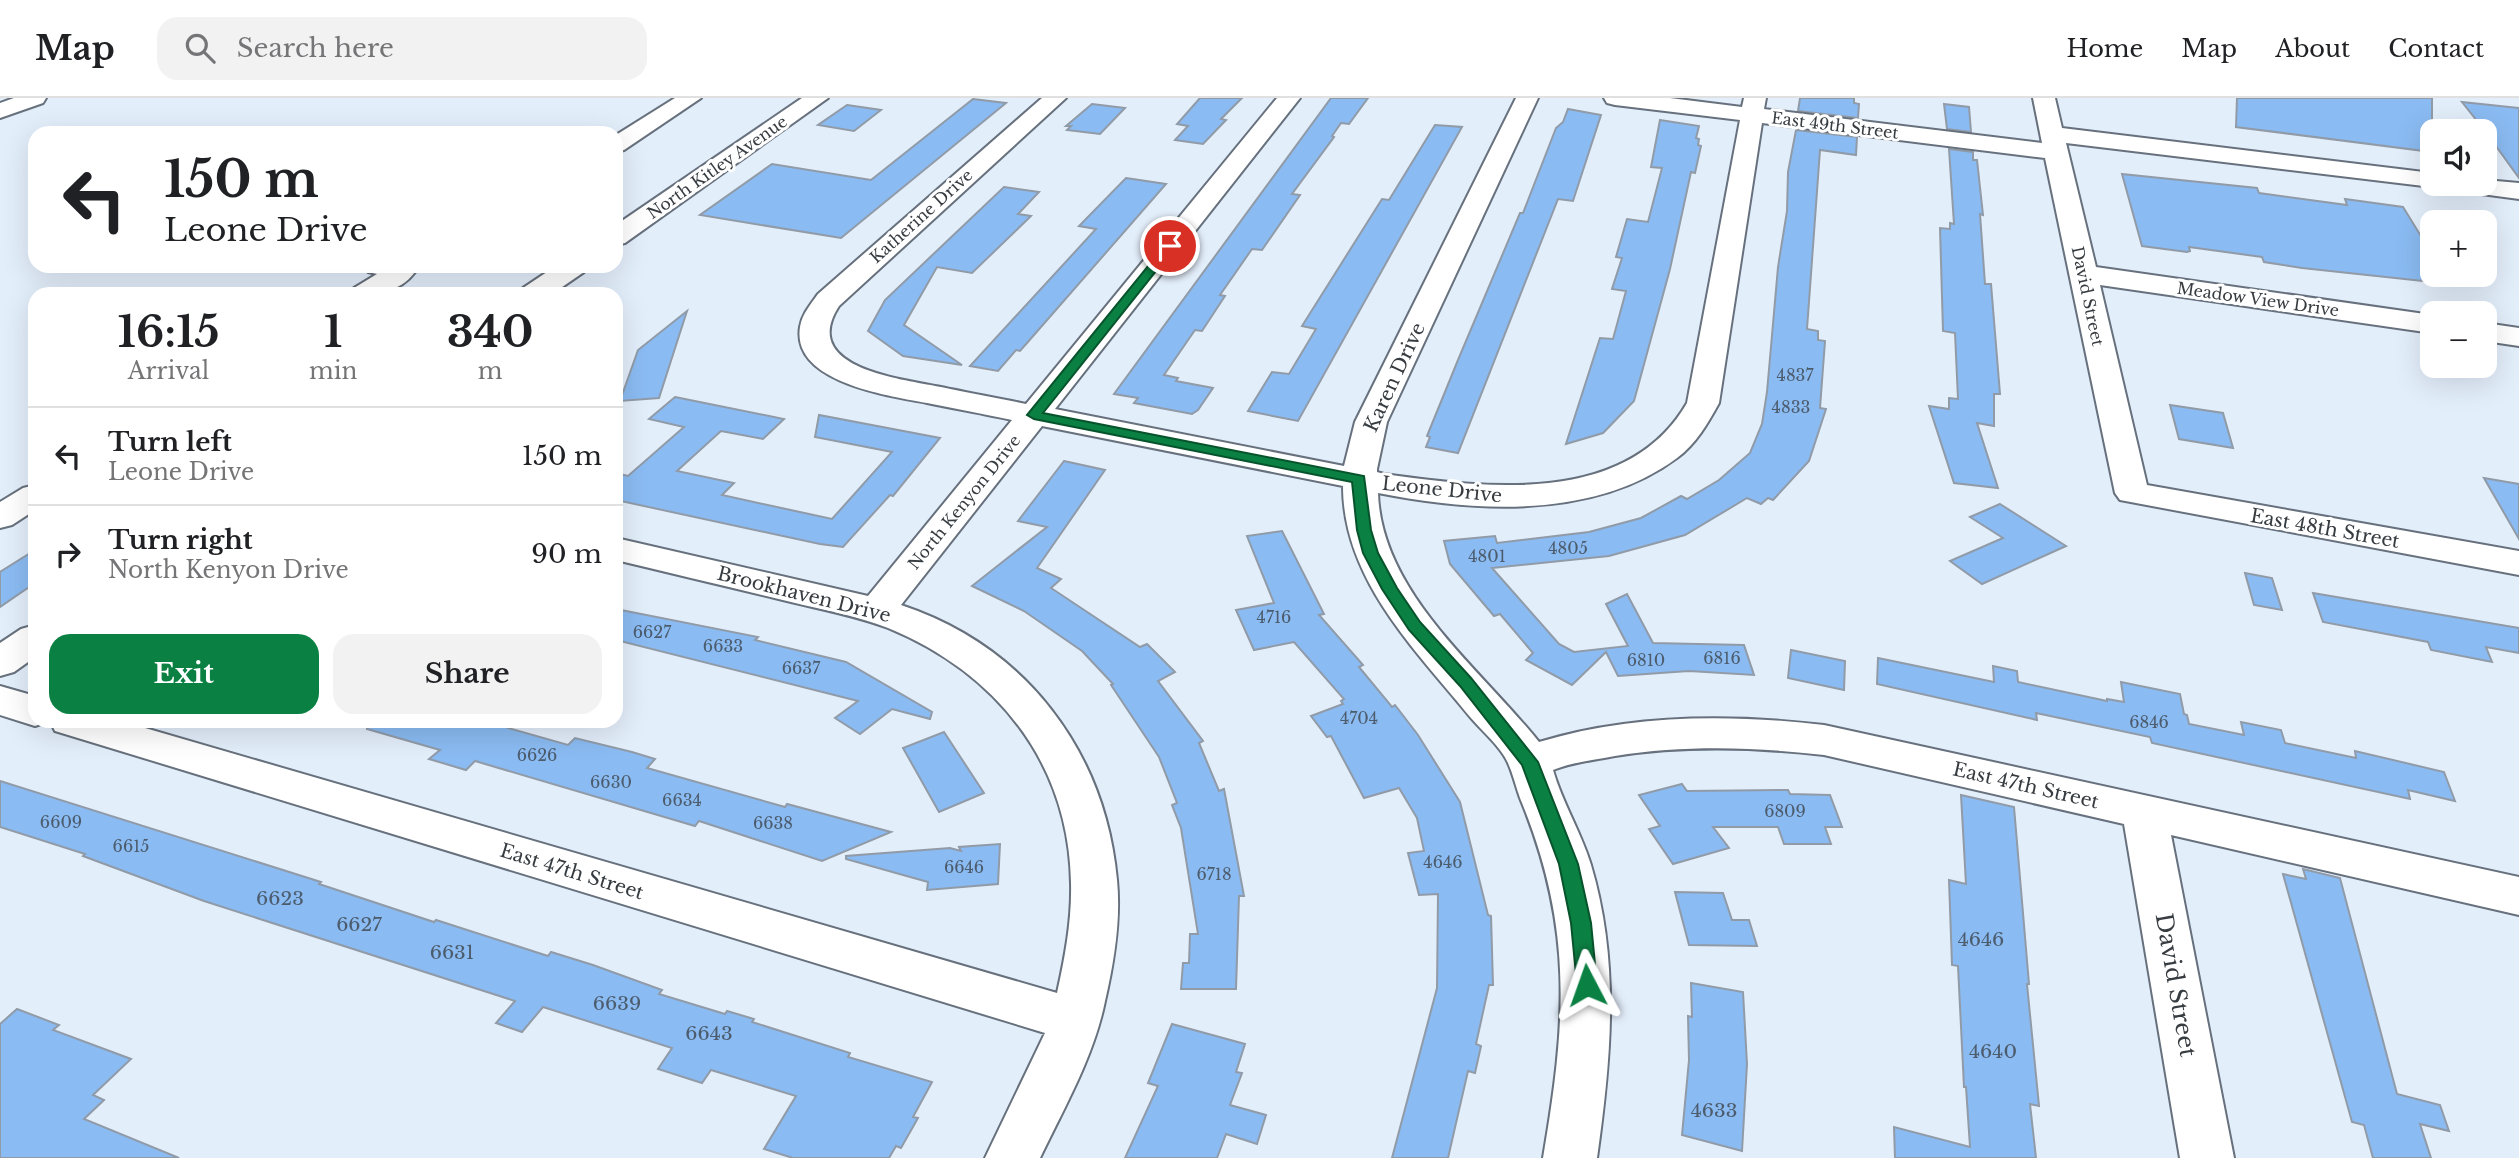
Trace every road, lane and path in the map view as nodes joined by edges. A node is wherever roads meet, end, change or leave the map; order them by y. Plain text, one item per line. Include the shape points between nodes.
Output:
1 (36, 98) edge
2 (690, 98) edge
3 (817, 98) edge
4 (1055, 98) edge
5 (1289, 98) edge
6 (1527, 98) edge
7 (1615, 98) edge
8 (2044, 98) edge
9 (1754, 106) edge
10 (0, 111) edge
11 (623, 141) edge
12 (2054, 143) junction
13 (2420, 179) edge
14 (2497, 188) edge
15 (2519, 191) edge
16 (623, 232) edge
17 (390, 273) edge
18 (564, 273) edge
19 (2083, 274) junction
20 (373, 287) edge
21 (543, 287) edge
22 (2420, 322) edge
23 (2497, 334) edge
24 (2519, 337) edge
25 (819, 348) joint
26 (1034, 415) junction
27 (1359, 479) junction
28 (2132, 493) joint
29 (28, 499) edge
30 (0, 517) edge
31 (623, 551) edge
32 (2519, 563) edge
33 (876, 611) junction
34 (28, 643) edge
35 (0, 662) edge
36 (0, 700) edge
37 (28, 709) edge
38 (94, 728) edge
39 (1530, 762) junction
40 (2144, 811) junction
41 (2519, 896) edge
42 (1074, 1020) junction
43 (1012, 1158) edge
44 (1570, 1158) edge
45 (2207, 1158) edge

1 - 10 street
2 - 11 street
3 - 16 street, North Kitley Avenue
4 - 25 street, Katherine Drive via 828,300 816,321
5 - 26 street, North Kenyon Drive
6 - 27 street, Karen Drive via 1376,409
7 - 9 street, East 49th Street
8 - 12 street, David Street
9 - 12 street, East 49th Street
9 - 27 street, Leone Drive via 1703,403 1681,439 1628,473 1566,491 1488,496
12 - 13 street, East 49th Street
12 - 19 street, David Street
14 - 15 street
17 - 20 street
18 - 21 street
19 - 22 street, Meadow View Drive
19 - 28 street, David Street
23 - 24 street
25 - 26 street, Leone Drive via 836,367 868,382
26 - 27 street, Leone Drive
26 - 33 street, North Kenyon Drive
27 - 39 street, Karen Drive via 1364,530 1390,589 1415,626
28 - 32 street, East 48th Street
29 - 30 street
31 - 33 street, Brookhaven Drive
33 - 42 street, Brookhaven Drive via 954,645 992,671 1040,721 1065,761 1090,830 1096,897 1091,956
34 - 35 street
36 - 37 street
38 - 42 street, East 47th Street
39 - 40 street, East 47th Street via 1584,745 1645,736 1692,731 1774,734 1857,746
39 - 44 street, Karen Drive via 1568,864 1584,948 1586,1049
40 - 41 street, East 47th Street
40 - 45 street, David Street
42 - 43 street, Brookhaven Drive

